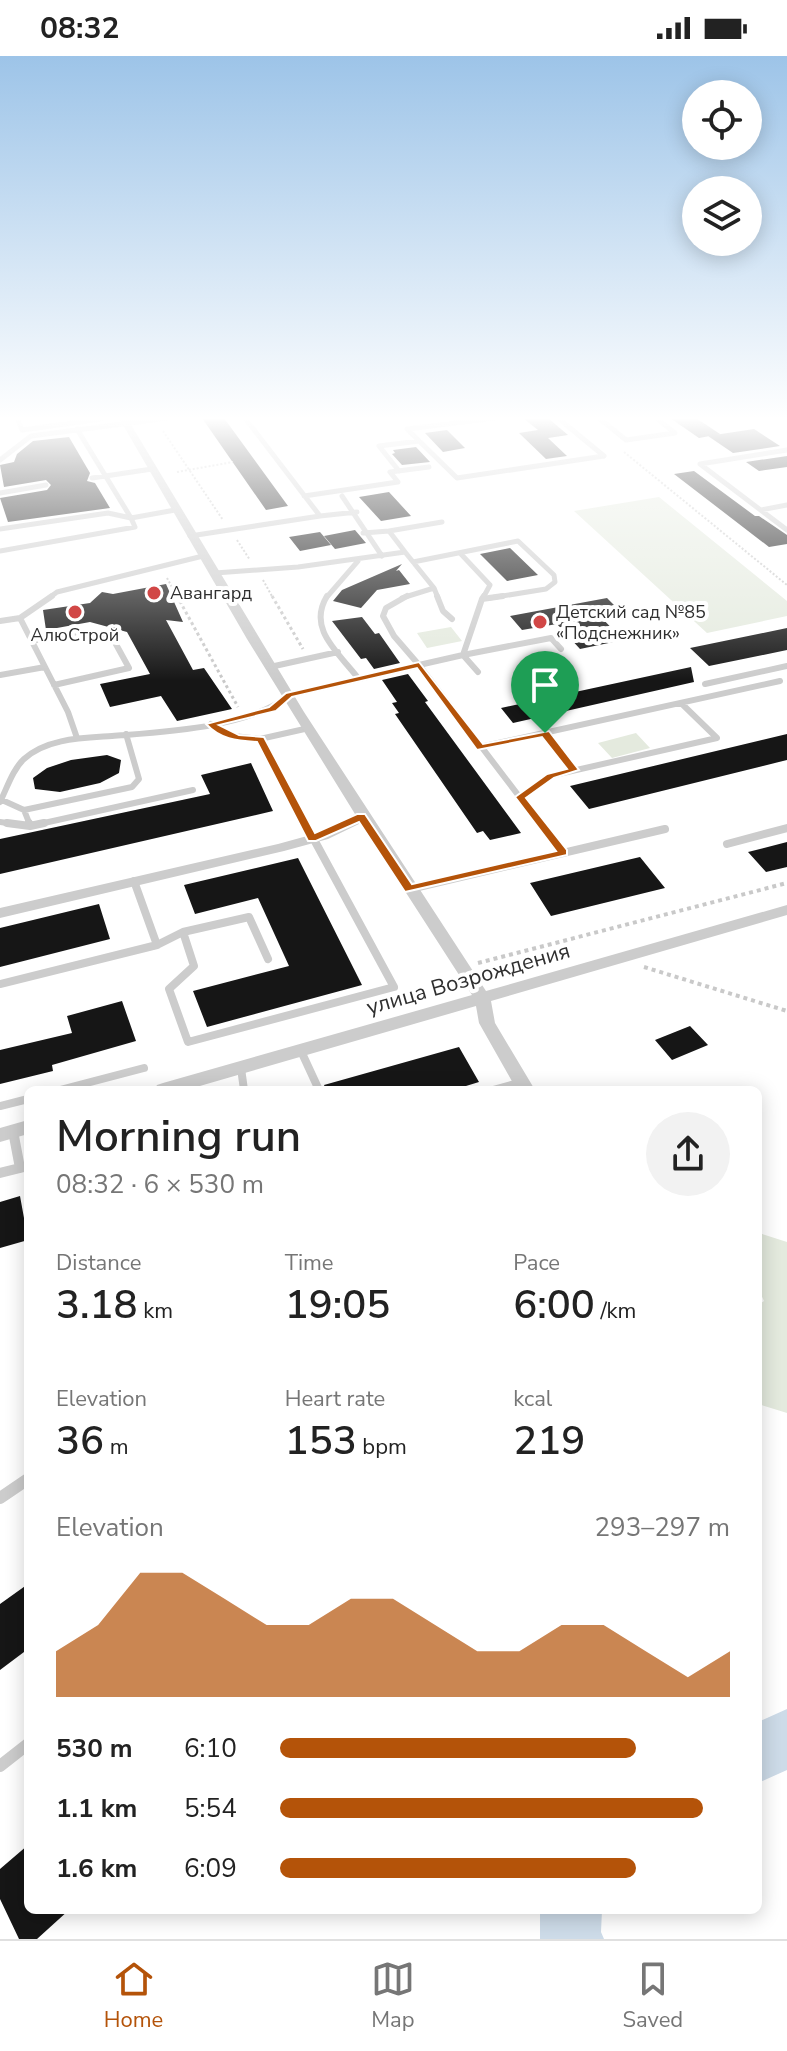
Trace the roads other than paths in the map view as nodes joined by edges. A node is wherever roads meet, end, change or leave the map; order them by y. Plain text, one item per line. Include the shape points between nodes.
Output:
1 (123, 506) edge
2 (173, 506) edge
3 (312, 506) edge
4 (351, 506) edge
5 (756, 506) edge
6 (782, 506) edge
7 (175, 510) junction
8 (761, 510) junction
9 (357, 512) junction
10 (320, 516) junction
11 (131, 518) junction
12 (442, 522) dead end
13 (0, 529) edge
14 (787, 530) edge
15 (389, 531) junction
16 (363, 533) junction
17 (190, 536) junction
18 (0, 551) edge
19 (405, 552) junction
20 (460, 553) junction
21 (203, 556) junction
22 (382, 556) junction
23 (359, 560) junction
24 (413, 562) junction
25 (215, 573) junction
26 (434, 588) junction
27 (482, 599) junction
28 (20, 618) junction
29 (452, 619) dead end
30 (0, 621) edge
31 (31, 641) junction
32 (561, 649) dead end
33 (338, 652) junction
34 (463, 655) junction
35 (419, 665) junction
36 (787, 666) edge
37 (45, 667) junction
38 (270, 667) junction
39 (767, 670) junction
40 (478, 672) dead end
41 (0, 675) edge
42 (358, 678) junction
43 (780, 681) junction
44 (705, 684) dead end
45 (54, 685) junction
46 (787, 687) edge
47 (289, 695) junction
48 (681, 703) junction
49 (211, 724) junction
50 (309, 728) junction
51 (545, 733) junction
52 (126, 734) junction
53 (77, 738) junction
54 (260, 739) junction
55 (480, 747) junction
56 (573, 770) junction
57 (193, 790) dead end
58 (520, 797) junction
59 (1, 801) edge
60 (24, 810) junction
61 (361, 817) junction
62 (0, 822) edge
63 (30, 826) junction
64 (787, 828) edge
65 (665, 829) dead end
66 (312, 839) junction
67 (727, 844) dead end
68 (563, 853) junction
69 (134, 881) junction
70 (409, 889) junction
71 (787, 910) edge
72 (0, 913) edge
73 (183, 932) junction
74 (157, 945) junction
75 (268, 959) dead end
76 (0, 984) edge
77 (483, 999) junction
78 (301, 1051) junction
79 (144, 1068) dead end
80 (241, 1068) junction
81 (75, 1086) edge
82 (177, 1086) edge
83 (243, 1086) edge
84 (317, 1086) edge
85 (524, 1086) edge
86 (24, 1100) edge
87 (0, 1106) edge
88 (14, 1131) edge
89 (24, 1167) edge
90 (0, 1173) edge
91 (24, 1482) edge
92 (0, 1498) edge
93 (24, 1747) edge
94 (0, 1766) edge

1 - 11 lane
2 - 7 street
3 - 10 lane
4 - 9 lane
5 - 8 lane
6 - 8 lane
7 - 11 lane
7 - 17 street
8 - 14 lane
9 - 10 lane
9 - 16 lane
10 - 17 lane
11 - 13 lane via 108,513
11 - 18 lane via 135,527
12 - 15 lane
15 - 16 lane
15 - 19 lane
16 - 22 lane
17 - 21 street
19 - 22 lane
19 - 24 lane
20 - 24 lane
20 - 27 lane via 490,585
20 - 27 lane via 518,541 554,575 555,582 546,589
21 - 25 street
21 - 28 lane via 57,592
22 - 23 lane
23 - 25 lane
23 - 33 lane via 321,600 316,613 318,626
24 - 26 lane
25 - 38 street
26 - 29 lane
26 - 35 lane via 396,598 384,607 382,617
27 - 34 lane
28 - 30 lane
28 - 31 lane
31 - 37 lane
31 - 45 lane via 85,632 112,637 129,668
32 - 34 lane via 551,638
33 - 38 lane
33 - 42 lane
34 - 35 lane
34 - 40 lane
35 - 42 lane
35 - 55 lane
36 - 39 lane
37 - 41 lane
37 - 45 lane
38 - 47 street
39 - 43 lane
39 - 44 lane
42 - 47 lane
43 - 46 lane
43 - 48 lane
45 - 53 lane
47 - 49 lane via 273,709
47 - 50 street
48 - 51 lane
48 - 56 lane via 717,738
49 - 52 lane
49 - 54 lane via 238,738
50 - 54 lane
50 - 61 street
51 - 55 lane
51 - 56 lane
52 - 53 lane
52 - 60 lane via 137,784
53 - 59 lane via 27,756
54 - 66 lane
55 - 58 lane
56 - 58 lane via 550,776
57 - 63 lane
58 - 68 lane
59 - 60 lane
60 - 63 lane
61 - 66 street
61 - 70 street
62 - 63 lane
64 - 67 lane
65 - 68 lane
66 - 69 street
66 - 73 lane via 394,987 188,1042 169,989 194,966
68 - 70 lane
69 - 72 street
69 - 74 lane
70 - 77 street
71 - 77 street, улица Возрождения
73 - 74 lane
73 - 75 lane via 249,917
74 - 76 lane
77 - 78 street, улица Возрождения
77 - 85 street via 487,1023
78 - 80 street, улица Возрождения
78 - 84 lane
79 - 81 lane
80 - 82 street, улица Возрождения
80 - 83 lane
86 - 87 lane
88 - 89 lane
89 - 90 lane
91 - 92 lane
93 - 94 lane

